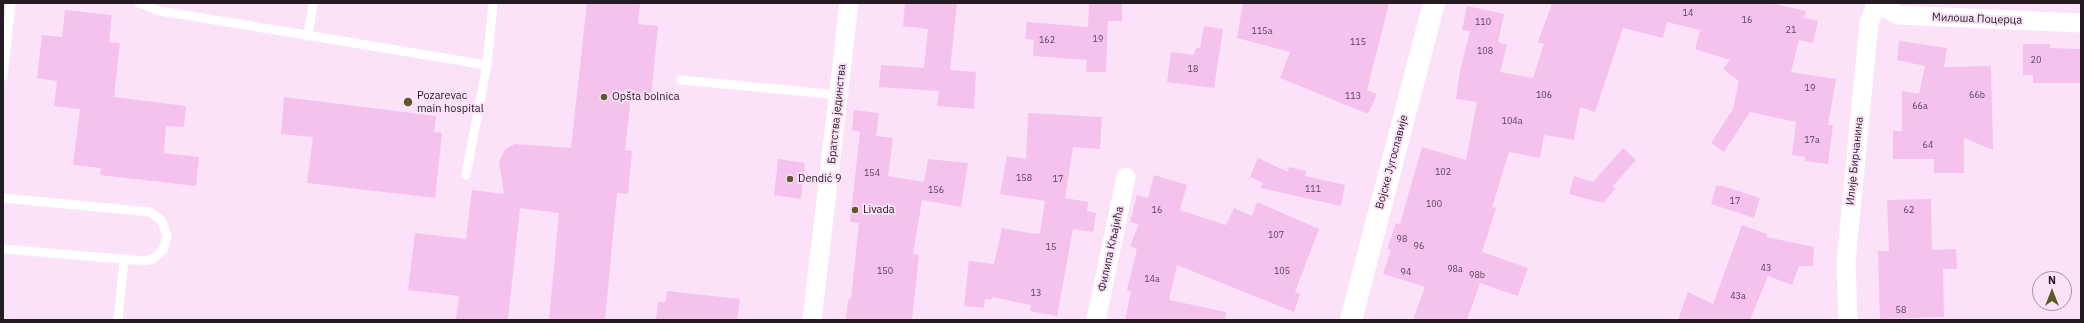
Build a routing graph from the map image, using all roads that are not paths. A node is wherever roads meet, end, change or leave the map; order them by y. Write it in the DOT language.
graph roads {
  1 [pos="11,3"];
  2 [pos="139,3"];
  3 [pos="313,3"];
  4 [pos="493,3"];
  5 [pos="849,3"];
  6 [pos="1434,3"];
  7 [pos="1876,3"];
  8 [pos="2081,23"];
  9 [pos="308,36"];
  10 [pos="487,65"];
  11 [pos="3,76"];
  12 [pos="681,80"];
  13 [pos="839,94"];
  14 [pos="466,175"];
  15 [pos="1126,178"];
  16 [pos="3,198"];
  17 [pos="3,249"];
  18 [pos="124,260"];
  19 [pos="1846,318"];
  20 [pos="118,320"];
  21 [pos="812,320"];
  22 [pos="1096,320"];
  23 [pos="1351,320"];
  1 -- 11 [label="lane"];
  2 -- 9 [label="lane"];
  3 -- 9 [label="lane"];
  4 -- 10 [label="lane"];
  5 -- 13 [label="street, Братства јединства"];
  6 -- 23 [label="main road, Војске Југославије"];
  7 -- 8 [label="street, Милоша Поцерца"];
  7 -- 19 [label="street, Илије Бирчанина"];
  9 -- 10 [label="lane"];
  10 -- 14 [label="lane"];
  12 -- 13 [label="lane"];
  13 -- 21 [label="street, Братства јединства"];
  15 -- 22 [label="street, Филипа Кљајића"];
  16 -- 18 [label="lane"];
  17 -- 18 [label="lane"];
  18 -- 20 [label="lane"];
}
